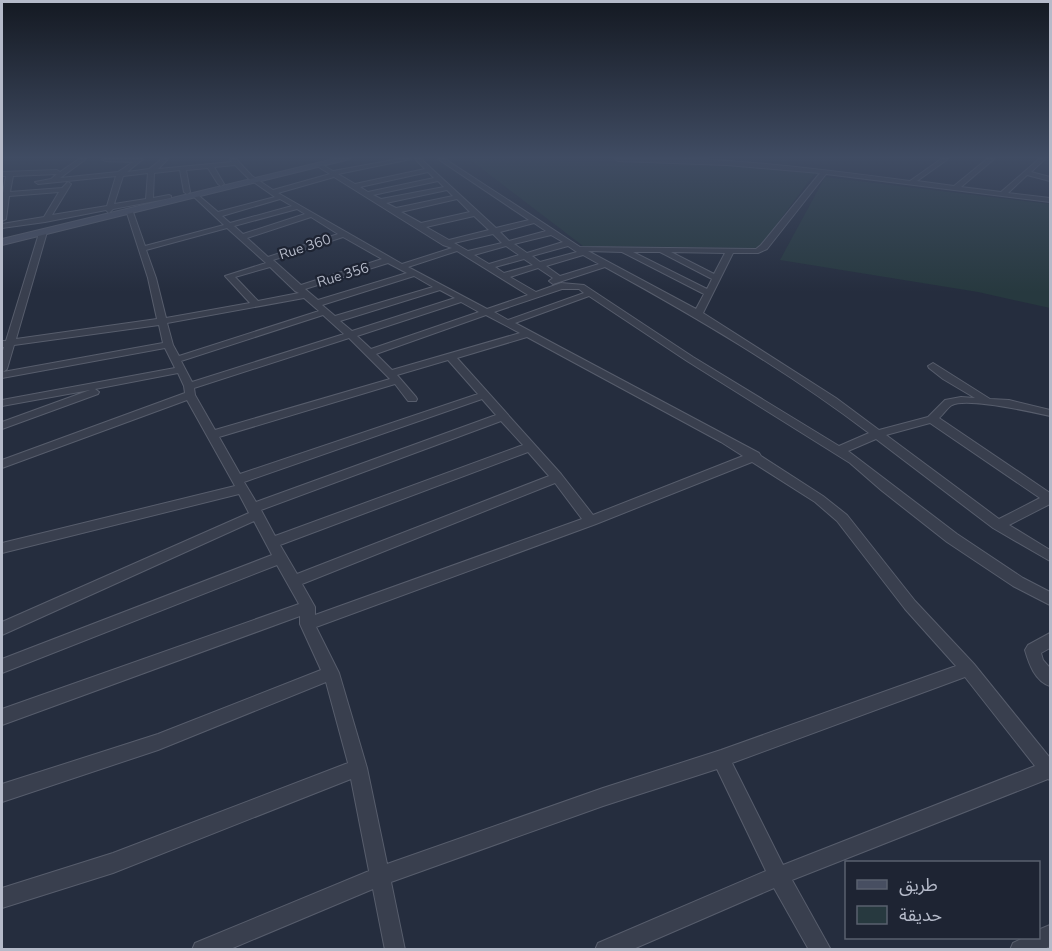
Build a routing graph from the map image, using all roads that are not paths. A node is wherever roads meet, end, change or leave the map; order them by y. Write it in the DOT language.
graph roads {
  1 [pos="3,203"];
  2 [pos="56,203"];
  3 [pos="112,203"];
  4 [pos="137,203"];
  5 [pos="159,203"];
  6 [pos="203,203"];
  7 [pos="251,203"];
  8 [pos="291,203"];
  9 [pos="381,203"];
  10 [pos="429,203"];
  11 [pos="466,203"];
  12 [pos="509,203"];
  13 [pos="798,203"];
  14 [pos="298,207"];
  15 [pos="110,209"];
  16 [pos="394,211"];
  17 [pos="129,212"];
  18 [pos="476,213"];
  19 [pos="217,215"];
  20 [pos="311,215"];
  21 [pos="47,218"];
  22 [pos="2,219"];
  23 [pos="535,220"];
  24 [pos="2,226"];
  25 [pos="419,226"];
  26 [pos="231,227"];
  27 [pos="42,230"];
  28 [pos="494,231"];
  29 [pos="552,232"];
  30 [pos="344,234"];
  31 [pos="2,237"];
  32 [pos="242,237"];
  33 [pos="2,242"];
  34 [pos="446,243"];
  35 [pos="507,243"];
  36 [pos="568,243"];
  37 [pos="141,249"];
  38 [pos="457,249"];
  39 [pos="621,249"];
  40 [pos="660,250"];
  41 [pos="730,250"];
  42 [pos="581,251"];
  43 [pos="466,254"];
  44 [pos="525,256"];
  45 [pos="389,260"];
  46 [pos="268,262"];
  47 [pos="606,264"];
  48 [pos="540,266"];
  49 [pos="400,267"];
  50 [pos="487,267"];
  51 [pos="413,274"];
  52 [pos="503,276"];
  53 [pos="716,278"];
  54 [pos="559,279"];
  55 [pos="439,288"];
  56 [pos="301,292"];
  57 [pos="531,292"];
  58 [pos="591,293"];
  59 [pos="709,293"];
  60 [pos="462,299"];
  61 [pos="256,304"];
  62 [pos="315,304"];
  63 [pos="324,312"];
  64 [pos="486,312"];
  65 [pos="698,314"];
  66 [pos="333,320"];
  67 [pos="164,321"];
  68 [pos="507,323"];
  69 [pos="528,334"];
  70 [pos="352,336"];
  71 [pos="6,343"];
  72 [pos="168,345"];
  73 [pos="369,353"];
  74 [pos="451,357"];
  75 [pos="178,365"];
  76 [pos="933,366"];
  77 [pos="2,369"];
  78 [pos="2,375"];
  79 [pos="393,377"];
  80 [pos="126,380"];
  81 [pos="190,391"];
  82 [pos="484,395"];
  83 [pos="412,399"];
  84 [pos="989,401"];
  85 [pos="2,403"];
  86 [pos="1050,412"];
  87 [pos="503,416"];
  88 [pos="932,419"];
  89 [pos="2,426"];
  90 [pos="878,434"];
  91 [pos="212,435"];
  92 [pos="530,447"];
  93 [pos="839,450"];
  94 [pos="755,456"];
  95 [pos="2,464"];
  96 [pos="557,477"];
  97 [pos="239,485"];
  98 [pos="1050,499"];
  99 [pos="255,512"];
  100 [pos="591,521"];
  101 [pos="998,525"];
  102 [pos="272,543"];
  103 [pos="2,548"];
  104 [pos="1050,556"];
  105 [pos="280,558"];
  106 [pos="295,581"];
  107 [pos="1050,599"];
  108 [pos="308,607"];
  109 [pos="307,624"];
  110 [pos="2,629"];
  111 [pos="1050,640"];
  112 [pos="2,666"];
  113 [pos="968,669"];
  114 [pos="331,673"];
  115 [pos="1050,679"];
  116 [pos="2,717"];
  117 [pos="721,759"];
  118 [pos="358,768"];
  119 [pos="1050,770"];
  120 [pos="2,794"];
  121 [pos="381,876"];
  122 [pos="778,876"];
  123 [pos="2,898"];
  124 [pos="1050,935"];
  125 [pos="202,950"];
  126 [pos="395,950"];
  127 [pos="605,950"];
  128 [pos="821,950"];
  129 [pos="1020,950"];
  1 -- 22 [label="street"];
  2 -- 21 [label="street"];
  3 -- 15 [label="street"];
  4 -- 15 [label="main road"];
  5 -- 17 [label="main road"];
  6 -- 19 [label="street"];
  7 -- 19 [label="street"];
  8 -- 14 [label="street"];
  9 -- 16 [label="street"];
  10 -- 16 [label="street"];
  11 -- 18 [label="street"];
  12 -- 23 [label="street"];
  13 -- 41 [label="street"];
  14 -- 20 [label="street"];
  14 -- 26 [label="street"];
  15 -- 21 [label="street"];
  15 -- 27 [label="main road"];
  16 -- 25 [label="street"];
  17 -- 27 [label="main road"];
  17 -- 37 [label="street"];
  18 -- 25 [label="street"];
  18 -- 28 [label="street"];
  19 -- 26 [label="street"];
  20 -- 30 [label="street"];
  20 -- 32 [label="street"];
  21 -- 24 [label="street"];
  21 -- 27 [label="street"];
  23 -- 28 [label="street"];
  23 -- 29 [label="street"];
  25 -- 34 [label="street"];
  26 -- 32 [label="street"];
  26 -- 37 [label="street"];
  27 -- 31 [label="main road"];
  27 -- 33 [label="main road"];
  27 -- 71 [label="street"];
  28 -- 34 [label="street"];
  28 -- 35 [label="street"];
  29 -- 35 [label="street"];
  29 -- 36 [label="street"];
  30 -- 45 [label="street"];
  30 -- 46 [label="street, Rue 360"];
  32 -- 46 [label="street"];
  34 -- 38 [label="street"];
  35 -- 43 [label="street"];
  35 -- 44 [label="street"];
  36 -- 42 [label="street"];
  36 -- 44 [label="street"];
  37 -- 67 [label="street"];
  38 -- 43 [label="street"];
  38 -- 49 [label="street"];
  39 -- 40 [label="street"];
  39 -- 42 [label="street"];
  39 -- 59 [label="street"];
  40 -- 41 [label="street"];
  40 -- 53 [label="street"];
  41 -- 53 [label="street"];
  42 -- 47 [label="street"];
  42 -- 48 [label="street"];
  43 -- 50 [label="street"];
  44 -- 48 [label="street"];
  44 -- 50 [label="street"];
  45 -- 49 [label="street"];
  45 -- 56 [label="street, Rue 356"];
  46 -- 56 [label="street"];
  46 -- 61 [label="street, Rue 360"];
  47 -- 54 [label="street"];
  47 -- 65 [label="street"];
  48 -- 52 [label="street"];
  48 -- 54 [label="street"];
  49 -- 51 [label="street"];
  50 -- 52 [label="street"];
  51 -- 55 [label="street"];
  51 -- 62 [label="street"];
  52 -- 57 [label="street"];
  53 -- 59 [label="street"];
  54 -- 57 [label="street"];
  55 -- 60 [label="street"];
  55 -- 66 [label="street"];
  56 -- 61 [label="street, Rue 356"];
  56 -- 62 [label="street"];
  57 -- 58 [label="street"];
  57 -- 64 [label="street"];
  58 -- 68 [label="street"];
  58 -- 93 [label="street"];
  59 -- 65 [label="street"];
  60 -- 64 [label="street"];
  60 -- 70 [label="street"];
  61 -- 67 [label="street, Rue 356"];
  62 -- 63 [label="street"];
  63 -- 66 [label="street"];
  63 -- 75 [label="street"];
  64 -- 68 [label="street"];
  64 -- 73 [label="street"];
  65 -- 90 [label="street"];
  66 -- 70 [label="street"];
  67 -- 71 [label="street, Rue 356"];
  67 -- 72 [label="street"];
  68 -- 69 [label="street"];
  69 -- 74 [label="street"];
  69 -- 94 [label="street"];
  70 -- 73 [label="street"];
  70 -- 81 [label="street"];
  71 -- 77 [label="street"];
  72 -- 75 [label="street"];
  72 -- 78 [label="street"];
  73 -- 79 [label="street"];
  74 -- 79 [label="street"];
  74 -- 82 [label="street"];
  75 -- 80 [label="street"];
  75 -- 81 [label="street"];
  76 -- 84 [label="street"];
  79 -- 83 [label="street"];
  79 -- 91 [label="street"];
  80 -- 85 [label="street"];
  80 -- 89 [label="street"];
  81 -- 91 [label="street"];
  81 -- 95 [label="street"];
  82 -- 87 [label="street"];
  82 -- 97 [label="street"];
  84 -- 86 [label="street"];
  84 -- 88 [label="street"];
  87 -- 92 [label="street"];
  87 -- 99 [label="street"];
  88 -- 90 [label="street"];
  88 -- 98 [label="street"];
  90 -- 93 [label="street"];
  90 -- 101 [label="street"];
  91 -- 97 [label="street"];
  92 -- 96 [label="street"];
  92 -- 102 [label="street"];
  93 -- 107 [label="street"];
  94 -- 100 [label="street"];
  94 -- 113 [label="street"];
  96 -- 100 [label="street"];
  96 -- 106 [label="street"];
  97 -- 99 [label="street"];
  97 -- 103 [label="street"];
  98 -- 101 [label="street"];
  99 -- 102 [label="street"];
  99 -- 110 [label="street"];
  100 -- 109 [label="street"];
  101 -- 104 [label="street"];
  102 -- 105 [label="street"];
  105 -- 106 [label="street"];
  105 -- 112 [label="street"];
  106 -- 108 [label="street"];
  108 -- 109 [label="street"];
  108 -- 116 [label="street"];
  109 -- 114 [label="street"];
  111 -- 115 [label="street"];
  113 -- 117 [label="street"];
  113 -- 119 [label="street"];
  114 -- 118 [label="street"];
  114 -- 120 [label="street"];
  117 -- 121 [label="street"];
  117 -- 122 [label="street"];
  118 -- 121 [label="street"];
  118 -- 123 [label="street"];
  119 -- 122 [label="street"];
  121 -- 125 [label="street"];
  121 -- 126 [label="street"];
  122 -- 127 [label="street"];
  122 -- 128 [label="street"];
  124 -- 129 [label="street"];
}
